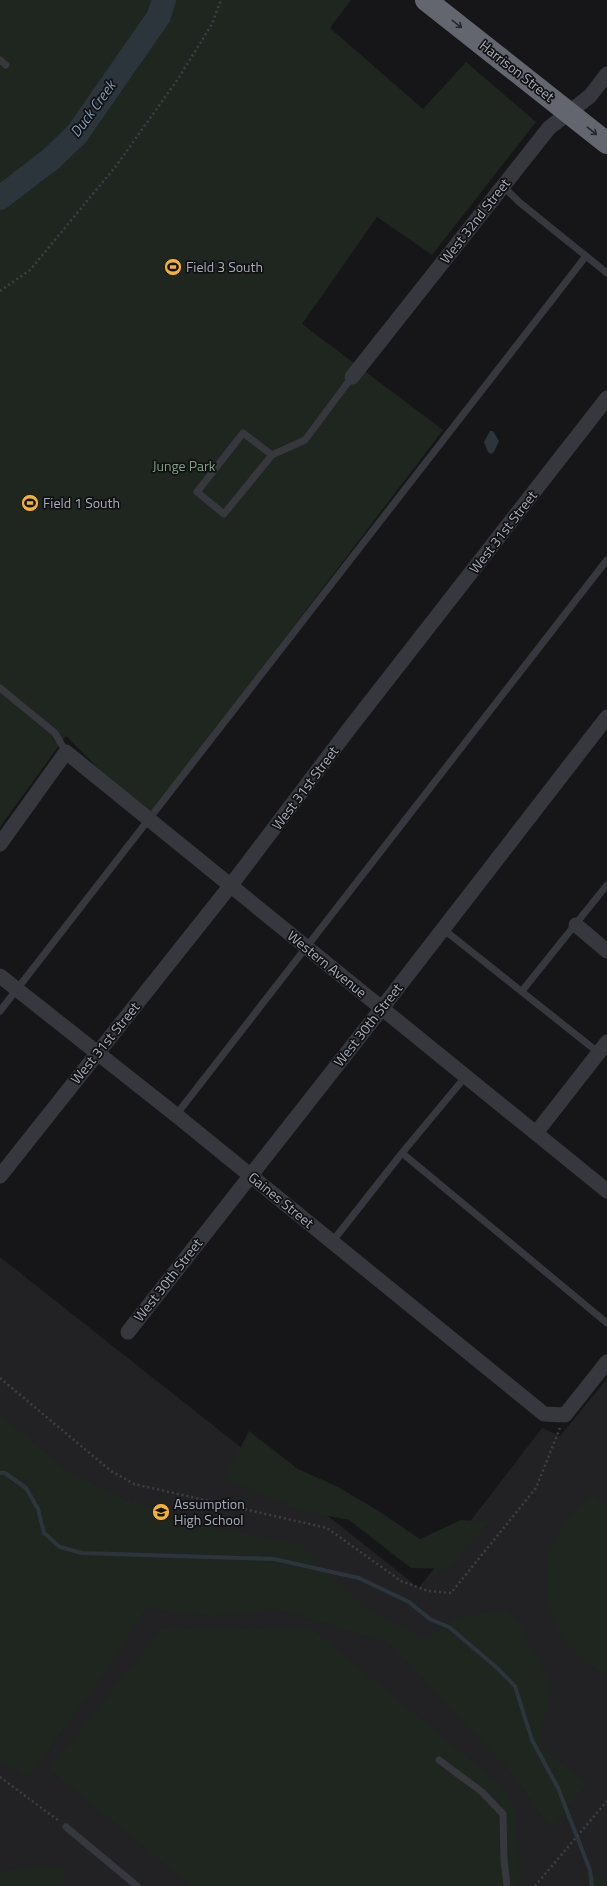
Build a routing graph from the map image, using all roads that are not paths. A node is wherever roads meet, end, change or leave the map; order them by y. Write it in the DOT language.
graph roads {
  1 [pos="426,0"];
  2 [pos="0,60"];
  3 [pos="6,65"];
  4 [pos="607,74"];
  5 [pos="569,113"];
  6 [pos="607,143"];
  7 [pos="503,186"];
  8 [pos="586,256"];
  9 [pos="607,273"];
  10 [pos="352,377"];
  11 [pos="607,398"];
  12 [pos="272,455"];
  13 [pos="607,560"];
  14 [pos="0,688"];
  15 [pos="607,717"];
  16 [pos="66,752"];
  17 [pos="148,818"];
  18 [pos="0,844"];
  19 [pos="231,885"];
  20 [pos="607,885"];
  21 [pos="576,925"];
  22 [pos="443,928"];
  23 [pos="307,947"];
  24 [pos="607,951"];
  25 [pos="0,976"];
  26 [pos="17,990"];
  27 [pos="522,991"];
  28 [pos="382,1008"];
  29 [pos="0,1011"];
  30 [pos="603,1048"];
  31 [pos="98,1053"];
  32 [pos="466,1076"];
  33 [pos="176,1115"];
  34 [pos="536,1133"];
  35 [pos="402,1153"];
  36 [pos="251,1175"];
  37 [pos="0,1176"];
  38 [pos="607,1190"];
  39 [pos="332,1242"];
  40 [pos="607,1323"];
  41 [pos="128,1332"];
  42 [pos="607,1362"];
  43 [pos="440,1760"];
  44 [pos="66,1827"];
  45 [pos="137,1886"];
  46 [pos="507,1886"];
  1 -- 5 [label="highway, Harrison Street, one-way"];
  2 -- 3 [label="lane"];
  4 -- 5 [label="street, West 32nd Street"];
  5 -- 6 [label="highway, Harrison Street, one-way"];
  5 -- 7 [label="street, West 32nd Street"];
  7 -- 8 [label="lane"];
  7 -- 10 [label="street, West 32nd Street"];
  8 -- 9 [label="lane"];
  8 -- 17 [label="lane"];
  10 -- 12 [label="lane"];
  11 -- 19 [label="street, West 31st Street"];
  12 -- 12 [label="lane"];
  13 -- 23 [label="lane"];
  14 -- 16 [label="lane"];
  15 -- 22 [label="street, West 30th Street"];
  16 -- 17 [label="street, Western Avenue"];
  16 -- 18 [label="street"];
  17 -- 19 [label="street, Western Avenue"];
  17 -- 26 [label="lane"];
  19 -- 23 [label="street, Western Avenue"];
  19 -- 31 [label="street, West 31st Street"];
  20 -- 21 [label="lane"];
  21 -- 24 [label="street"];
  21 -- 27 [label="lane"];
  22 -- 27 [label="lane"];
  22 -- 28 [label="street, West 30th Street"];
  23 -- 28 [label="street, Western Avenue"];
  23 -- 33 [label="lane"];
  25 -- 26 [label="street, Gaines Street"];
  26 -- 29 [label="lane"];
  26 -- 31 [label="street, Gaines Street"];
  27 -- 30 [label="lane"];
  28 -- 32 [label="street, Western Avenue"];
  28 -- 36 [label="street, West 30th Street"];
  30 -- 34 [label="street"];
  31 -- 33 [label="street, Gaines Street"];
  31 -- 37 [label="street, West 31st Street"];
  32 -- 34 [label="street, Western Avenue"];
  32 -- 35 [label="lane"];
  33 -- 36 [label="street, Gaines Street"];
  34 -- 38 [label="street, Western Avenue"];
  35 -- 39 [label="lane"];
  35 -- 40 [label="lane"];
  36 -- 39 [label="street, Gaines Street"];
  36 -- 41 [label="street, West 30th Street"];
  39 -- 42 [label="street, Gaines Street"];
  43 -- 46 [label="lane"];
  44 -- 45 [label="lane"];
}
